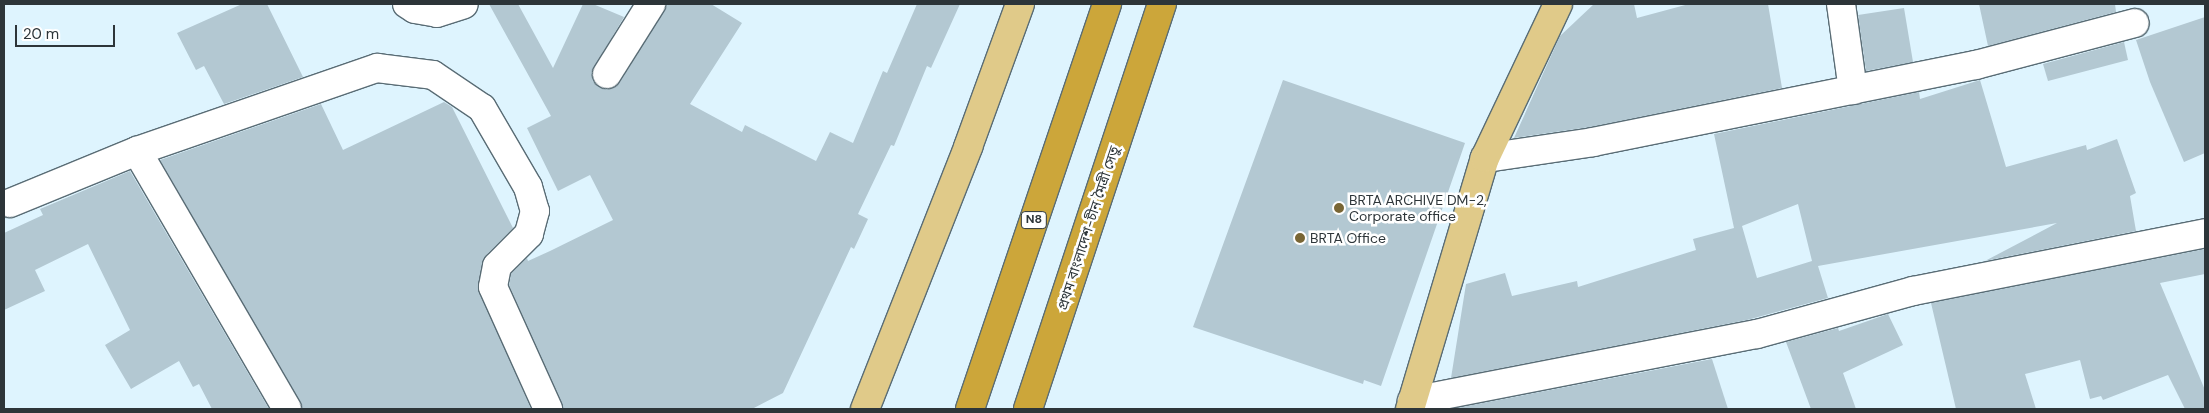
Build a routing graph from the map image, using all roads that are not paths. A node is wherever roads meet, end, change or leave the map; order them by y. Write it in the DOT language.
graph roads {
  1 [pos="407,4"];
  2 [pos="464,4"];
  3 [pos="651,4"];
  4 [pos="1020,4"];
  5 [pos="1106,4"];
  6 [pos="1162,4"];
  7 [pos="1558,4"];
  8 [pos="1841,4"];
  9 [pos="2135,23"];
  10 [pos="607,74"];
  11 [pos="1853,90"];
  12 [pos="137,151"];
  13 [pos="1485,158"];
  14 [pos="10,203"];
  15 [pos="2205,232"];
  16 [pos="1411,405"];
  17 [pos="287,409"];
  18 [pos="548,409"];
  19 [pos="864,409"];
  20 [pos="970,409"];
  21 [pos="1028,409"];
  1 -- 2 [label="street"];
  3 -- 10 [label="street"];
  4 -- 19 [label="main road"];
  5 -- 20 [label="highway, N8"];
  6 -- 21 [label="highway, প্রথম বাংলাদেশ-চীন মৈত্রী সেতু"];
  7 -- 13 [label="main road"];
  8 -- 11 [label="street"];
  9 -- 11 [label="street"];
  11 -- 13 [label="street"];
  12 -- 14 [label="street"];
  12 -- 17 [label="street"];
  12 -- 18 [label="street"];
  13 -- 16 [label="main road"];
  15 -- 16 [label="street"];
}
